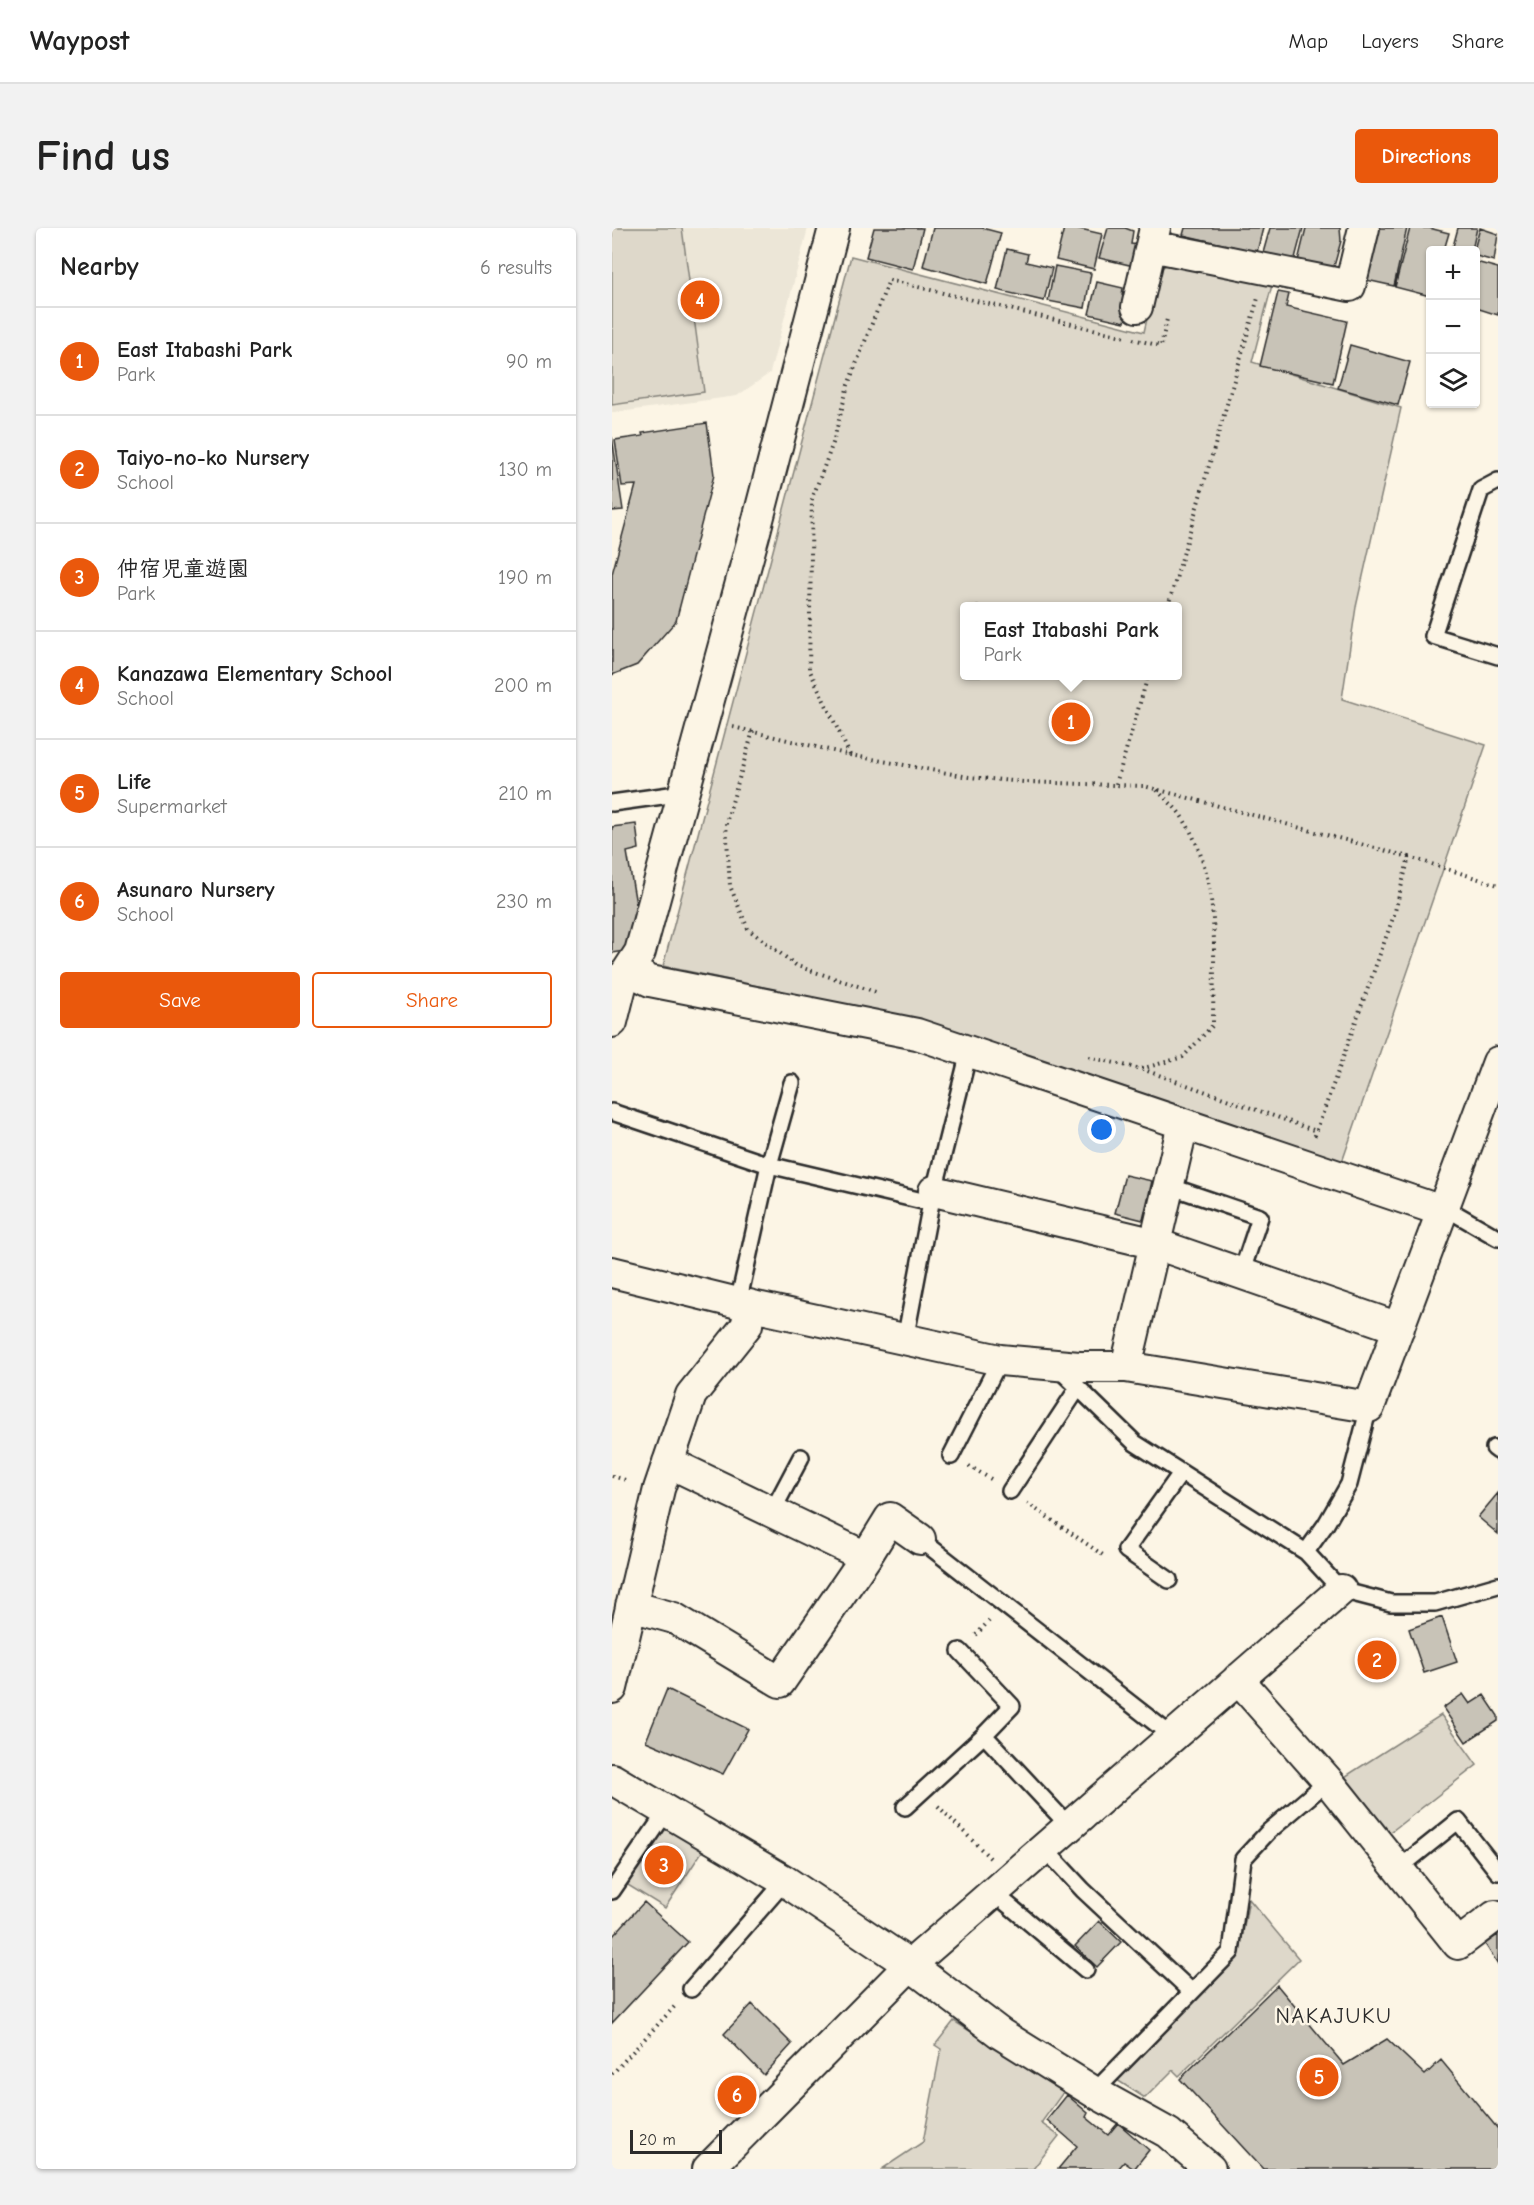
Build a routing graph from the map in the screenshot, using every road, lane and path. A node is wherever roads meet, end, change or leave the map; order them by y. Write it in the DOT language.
graph roads {
  1 [pos="834,228"];
  2 [pos="1364,228"];
  3 [pos="1153,237"];
  4 [pos="1266,268"];
  5 [pos="1137,307"];
  6 [pos="1168,314"];
  7 [pos="1498,481"];
  8 [pos="1169,602"];
  9 [pos="1498,656"];
  10 [pos="1147,680"];
  11 [pos="703,721"];
  12 [pos="753,731"];
  13 [pos="850,755"];
  14 [pos="1116,784"];
  15 [pos="1156,789"];
  16 [pos="684,793"];
  17 [pos="612,803"];
  18 [pos="1409,857"];
  19 [pos="1498,885"];
  20 [pos="621,976"];
  21 [pos="889,996"];
  22 [pos="612,1022"];
  23 [pos="969,1052"];
  24 [pos="1085,1056"];
  25 [pos="1498,1065"];
  26 [pos="1141,1069"];
  27 [pos="792,1083"];
  28 [pos="612,1112"];
  29 [pos="1183,1124"];
  30 [pos="1316,1131"];
  31 [pos="770,1165"];
  32 [pos="1308,1166"];
  33 [pos="1169,1186"];
  34 [pos="932,1197"];
  35 [pos="1443,1209"];
  36 [pos="1498,1238"];
  37 [pos="1156,1244"];
  38 [pos="612,1272"];
  39 [pos="1241,1274"];
  40 [pos="743,1304"];
  41 [pos="1398,1328"];
  42 [pos="905,1340"];
  43 [pos="1000,1360"];
  44 [pos="1054,1365"];
  45 [pos="1126,1367"];
  46 [pos="1078,1388"];
  47 [pos="1369,1407"];
  48 [pos="951,1455"];
  49 [pos="801,1457"];
  50 [pos="668,1462"];
  51 [pos="1181,1473"];
  52 [pos="1011,1491"];
  53 [pos="772,1512"];
  54 [pos="920,1539"];
  55 [pos="1126,1550"];
  56 [pos="1306,1552"];
  57 [pos="866,1557"];
  58 [pos="1169,1580"];
  59 [pos="1498,1585"];
  60 [pos="1341,1590"];
  61 [pos="1004,1605"];
  62 [pos="631,1606"];
  63 [pos="960,1651"];
  64 [pos="1238,1679"];
  65 [pos="612,1688"];
  66 [pos="984,1735"];
  67 [pos="1172,1736"];
  68 [pos="612,1779"];
  69 [pos="1328,1781"];
  70 [pos="923,1791"];
  71 [pos="905,1807"];
  72 [pos="666,1812"];
  73 [pos="1069,1826"];
  74 [pos="1044,1848"];
  75 [pos="1398,1869"];
  76 [pos="1498,1872"];
  77 [pos="785,1881"];
  78 [pos="1001,1885"];
  79 [pos="612,1891"];
  80 [pos="1497,1910"];
  81 [pos="910,1965"];
  82 [pos="1086,1970"];
  83 [pos="691,1989"];
  84 [pos="1192,1992"];
  85 [pos="612,2074"];
  86 [pos="1094,2092"];
  87 [pos="716,2166"];
  88 [pos="1210,2169"];
  1 -- 11 [label="street"];
  2 -- 4 [label="street"];
  3 -- 4 [label="street"];
  3 -- 5 [label="street"];
  4 -- 8 [label="path"];
  6 -- 13 [label="path"];
  7 -- 9 [label="lane"];
  10 -- 14 [label="path"];
  11 -- 12 [label="path"];
  11 -- 16 [label="street"];
  12 -- 13 [label="path"];
  12 -- 21 [label="path"];
  13 -- 14 [label="path"];
  14 -- 15 [label="path"];
  15 -- 18 [label="path"];
  15 -- 26 [label="path"];
  16 -- 17 [label="lane"];
  16 -- 20 [label="street"];
  18 -- 19 [label="path"];
  18 -- 30 [label="path"];
  20 -- 22 [label="street"];
  20 -- 23 [label="street"];
  23 -- 29 [label="street"];
  23 -- 34 [label="lane"];
  24 -- 26 [label="path"];
  25 -- 35 [label="street"];
  26 -- 30 [label="path"];
  27 -- 31 [label="lane"];
  28 -- 31 [label="lane"];
  29 -- 32 [label="street"];
  29 -- 33 [label="street"];
  30 -- 32 [label="path"];
  31 -- 34 [label="lane"];
  31 -- 40 [label="lane"];
  32 -- 35 [label="street"];
  33 -- 37 [label="street"];
  33 -- 39 [label="lane"];
  34 -- 37 [label="street"];
  34 -- 42 [label="lane"];
  35 -- 36 [label="lane"];
  35 -- 41 [label="street"];
  37 -- 39 [label="street"];
  37 -- 45 [label="street"];
  38 -- 40 [label="street"];
  39 -- 41 [label="street"];
  40 -- 42 [label="street"];
  40 -- 50 [label="street"];
  41 -- 47 [label="street"];
  42 -- 43 [label="street"];
  43 -- 44 [label="street"];
  43 -- 48 [label="lane"];
  44 -- 45 [label="street"];
  44 -- 46 [label="lane"];
  45 -- 47 [label="street"];
  46 -- 51 [label="lane"];
  46 -- 52 [label="lane"];
  47 -- 56 [label="lane"];
  48 -- 52 [label="path"];
  49 -- 53 [label="lane"];
  50 -- 53 [label="street"];
  50 -- 62 [label="street"];
  51 -- 55 [label="lane"];
  51 -- 56 [label="lane"];
  52 -- 55 [label="path"];
  53 -- 57 [label="street"];
  54 -- 57 [label="street"];
  54 -- 61 [label="lane"];
  55 -- 58 [label="lane"];
  56 -- 60 [label="lane"];
  57 -- 62 [label="street"];
  59 -- 60 [label="lane"];
  60 -- 64 [label="street"];
  61 -- 63 [label="path"];
  61 -- 67 [label="lane"];
  62 -- 65 [label="street"];
  63 -- 66 [label="lane"];
  64 -- 67 [label="street"];
  64 -- 69 [label="street"];
  66 -- 70 [label="lane"];
  66 -- 73 [label="lane"];
  67 -- 73 [label="street"];
  68 -- 72 [label="street"];
  69 -- 75 [label="street"];
  69 -- 84 [label="lane"];
  70 -- 71 [label="lane"];
  70 -- 78 [label="path"];
  72 -- 77 [label="street"];
  72 -- 79 [label="lane"];
  73 -- 74 [label="street"];
  74 -- 78 [label="street"];
  74 -- 84 [label="lane"];
  75 -- 76 [label="lane"];
  75 -- 80 [label="street"];
  77 -- 81 [label="street"];
  77 -- 83 [label="lane"];
  78 -- 81 [label="street"];
  78 -- 82 [label="lane"];
  81 -- 86 [label="street"];
  81 -- 87 [label="street"];
  83 -- 85 [label="path"];
  84 -- 86 [label="lane"];
  86 -- 88 [label="street"];
}
